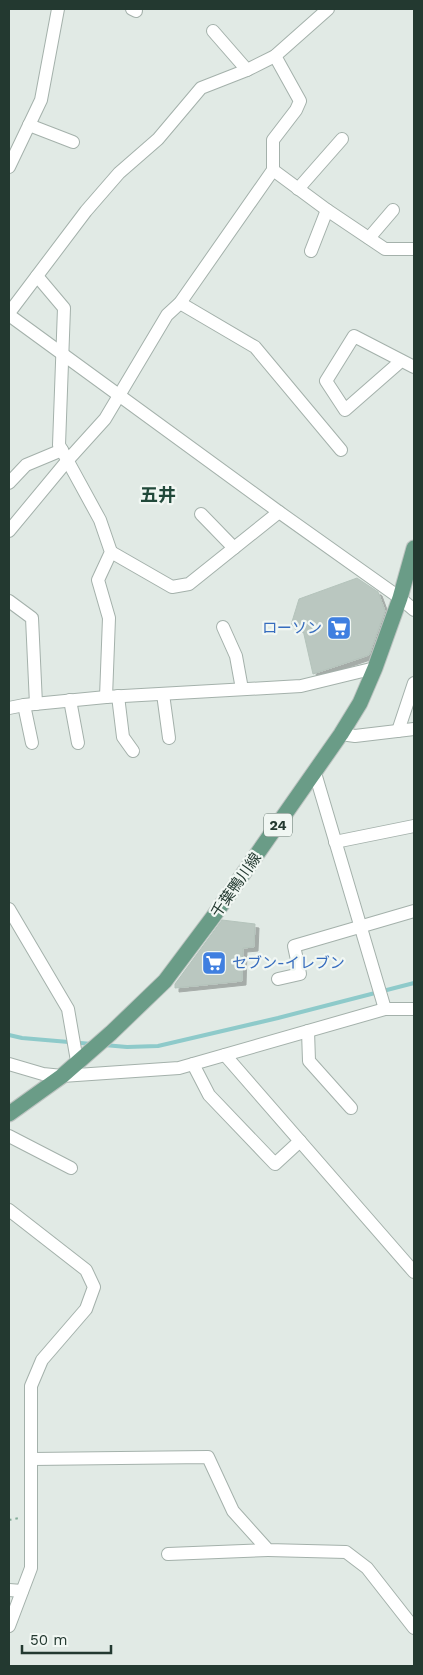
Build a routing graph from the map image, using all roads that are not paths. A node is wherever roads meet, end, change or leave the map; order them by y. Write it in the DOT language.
graph roads {
  1 [pos="58,9"];
  2 [pos="328,9"];
  3 [pos="213,30"];
  4 [pos="275,56"];
  5 [pos="247,70"];
  6 [pos="29,125"];
  7 [pos="342,139"];
  8 [pos="73,142"];
  9 [pos="9,167"];
  10 [pos="273,170"];
  11 [pos="298,189"];
  12 [pos="326,210"];
  13 [pos="392,210"];
  14 [pos="369,238"];
  15 [pos="414,249"];
  16 [pos="311,251"];
  17 [pos="37,276"];
  18 [pos="180,303"];
  19 [pos="9,314"];
  20 [pos="62,354"];
  21 [pos="401,361"];
  22 [pos="414,367"];
  23 [pos="118,395"];
  24 [pos="341,450"];
  25 [pos="64,456"];
  26 [pos="9,483"];
  27 [pos="279,512"];
  28 [pos="201,514"];
  29 [pos="9,531"];
  30 [pos="234,548"];
  31 [pos="414,548"];
  32 [pos="111,552"];
  33 [pos="400,598"];
  34 [pos="9,602"];
  35 [pos="414,610"];
  36 [pos="223,628"];
  37 [pos="375,668"];
  38 [pos="414,683"];
  39 [pos="242,689"];
  40 [pos="163,694"];
  41 [pos="112,697"];
  42 [pos="70,700"];
  43 [pos="30,704"];
  44 [pos="9,708"];
  45 [pos="414,729"];
  46 [pos="398,731"];
  47 [pos="341,734"];
  48 [pos="170,738"];
  49 [pos="32,743"];
  50 [pos="78,744"];
  51 [pos="133,751"];
  52 [pos="314,773"];
  53 [pos="414,826"];
  54 [pos="335,842"];
  55 [pos="9,909"];
  56 [pos="414,911"];
  57 [pos="360,927"];
  58 [pos="278,979"];
  59 [pos="385,1009"];
  60 [pos="414,1009"];
  61 [pos="308,1031"];
  62 [pos="225,1055"];
  63 [pos="78,1062"];
  64 [pos="9,1064"];
  65 [pos="193,1064"];
  66 [pos="62,1076"];
  67 [pos="351,1108"];
  68 [pos="9,1114"];
  69 [pos="9,1136"];
  70 [pos="300,1141"];
  71 [pos="71,1168"];
  72 [pos="9,1210"];
  73 [pos="414,1272"];
  74 [pos="32,1459"];
  75 [pos="268,1550"];
  76 [pos="168,1554"];
  77 [pos="9,1590"];
  78 [pos="22,1591"];
  79 [pos="9,1626"];
  80 [pos="414,1627"];
  1 -- 6 [label="street"];
  2 -- 4 [label="street"];
  3 -- 5 [label="street"];
  4 -- 5 [label="street"];
  4 -- 10 [label="street"];
  5 -- 17 [label="street"];
  6 -- 8 [label="street"];
  6 -- 9 [label="street"];
  7 -- 11 [label="street"];
  10 -- 11 [label="street"];
  10 -- 18 [label="street"];
  11 -- 12 [label="street"];
  12 -- 14 [label="street"];
  12 -- 16 [label="street"];
  13 -- 14 [label="street"];
  14 -- 15 [label="street"];
  17 -- 19 [label="street"];
  17 -- 20 [label="street"];
  18 -- 23 [label="street"];
  18 -- 24 [label="street"];
  19 -- 20 [label="street"];
  20 -- 23 [label="street"];
  20 -- 25 [label="street"];
  21 -- 21 [label="street"];
  21 -- 22 [label="street"];
  23 -- 25 [label="street"];
  23 -- 27 [label="street"];
  25 -- 26 [label="street"];
  25 -- 29 [label="street"];
  25 -- 32 [label="street"];
  27 -- 30 [label="street"];
  27 -- 33 [label="street"];
  28 -- 30 [label="street"];
  30 -- 32 [label="street"];
  31 -- 33 [label="main road, 千葉鴨川線 / 24"];
  32 -- 41 [label="street"];
  33 -- 35 [label="street"];
  33 -- 37 [label="main road, 千葉鴨川線 / 24"];
  34 -- 43 [label="street"];
  36 -- 39 [label="street"];
  37 -- 39 [label="street"];
  37 -- 47 [label="main road, 千葉鴨川線 / 24"];
  38 -- 46 [label="street"];
  39 -- 40 [label="street"];
  40 -- 41 [label="street"];
  40 -- 48 [label="street"];
  41 -- 42 [label="street"];
  41 -- 51 [label="street"];
  42 -- 43 [label="street"];
  42 -- 50 [label="street"];
  43 -- 44 [label="street"];
  43 -- 49 [label="street"];
  45 -- 46 [label="street"];
  46 -- 47 [label="street"];
  47 -- 52 [label="main road, 千葉鴨川線 / 24"];
  52 -- 54 [label="street"];
  52 -- 63 [label="main road, 千葉鴨川線 / 24"];
  53 -- 54 [label="street"];
  54 -- 57 [label="street"];
  55 -- 63 [label="street"];
  56 -- 57 [label="street"];
  57 -- 58 [label="street"];
  57 -- 59 [label="street"];
  59 -- 60 [label="street"];
  59 -- 61 [label="street"];
  61 -- 62 [label="street"];
  61 -- 67 [label="street"];
  62 -- 65 [label="street"];
  62 -- 70 [label="street"];
  63 -- 66 [label="main road, 千葉鴨川線 / 24"];
  64 -- 66 [label="street"];
  65 -- 66 [label="street"];
  65 -- 70 [label="street"];
  66 -- 68 [label="main road, 千葉鴨川線 / 24"];
  69 -- 71 [label="street"];
  70 -- 73 [label="street"];
  72 -- 74 [label="street"];
  74 -- 75 [label="street"];
  74 -- 78 [label="street"];
  75 -- 76 [label="street"];
  75 -- 80 [label="street"];
  77 -- 78 [label="street"];
  78 -- 79 [label="street"];
}
